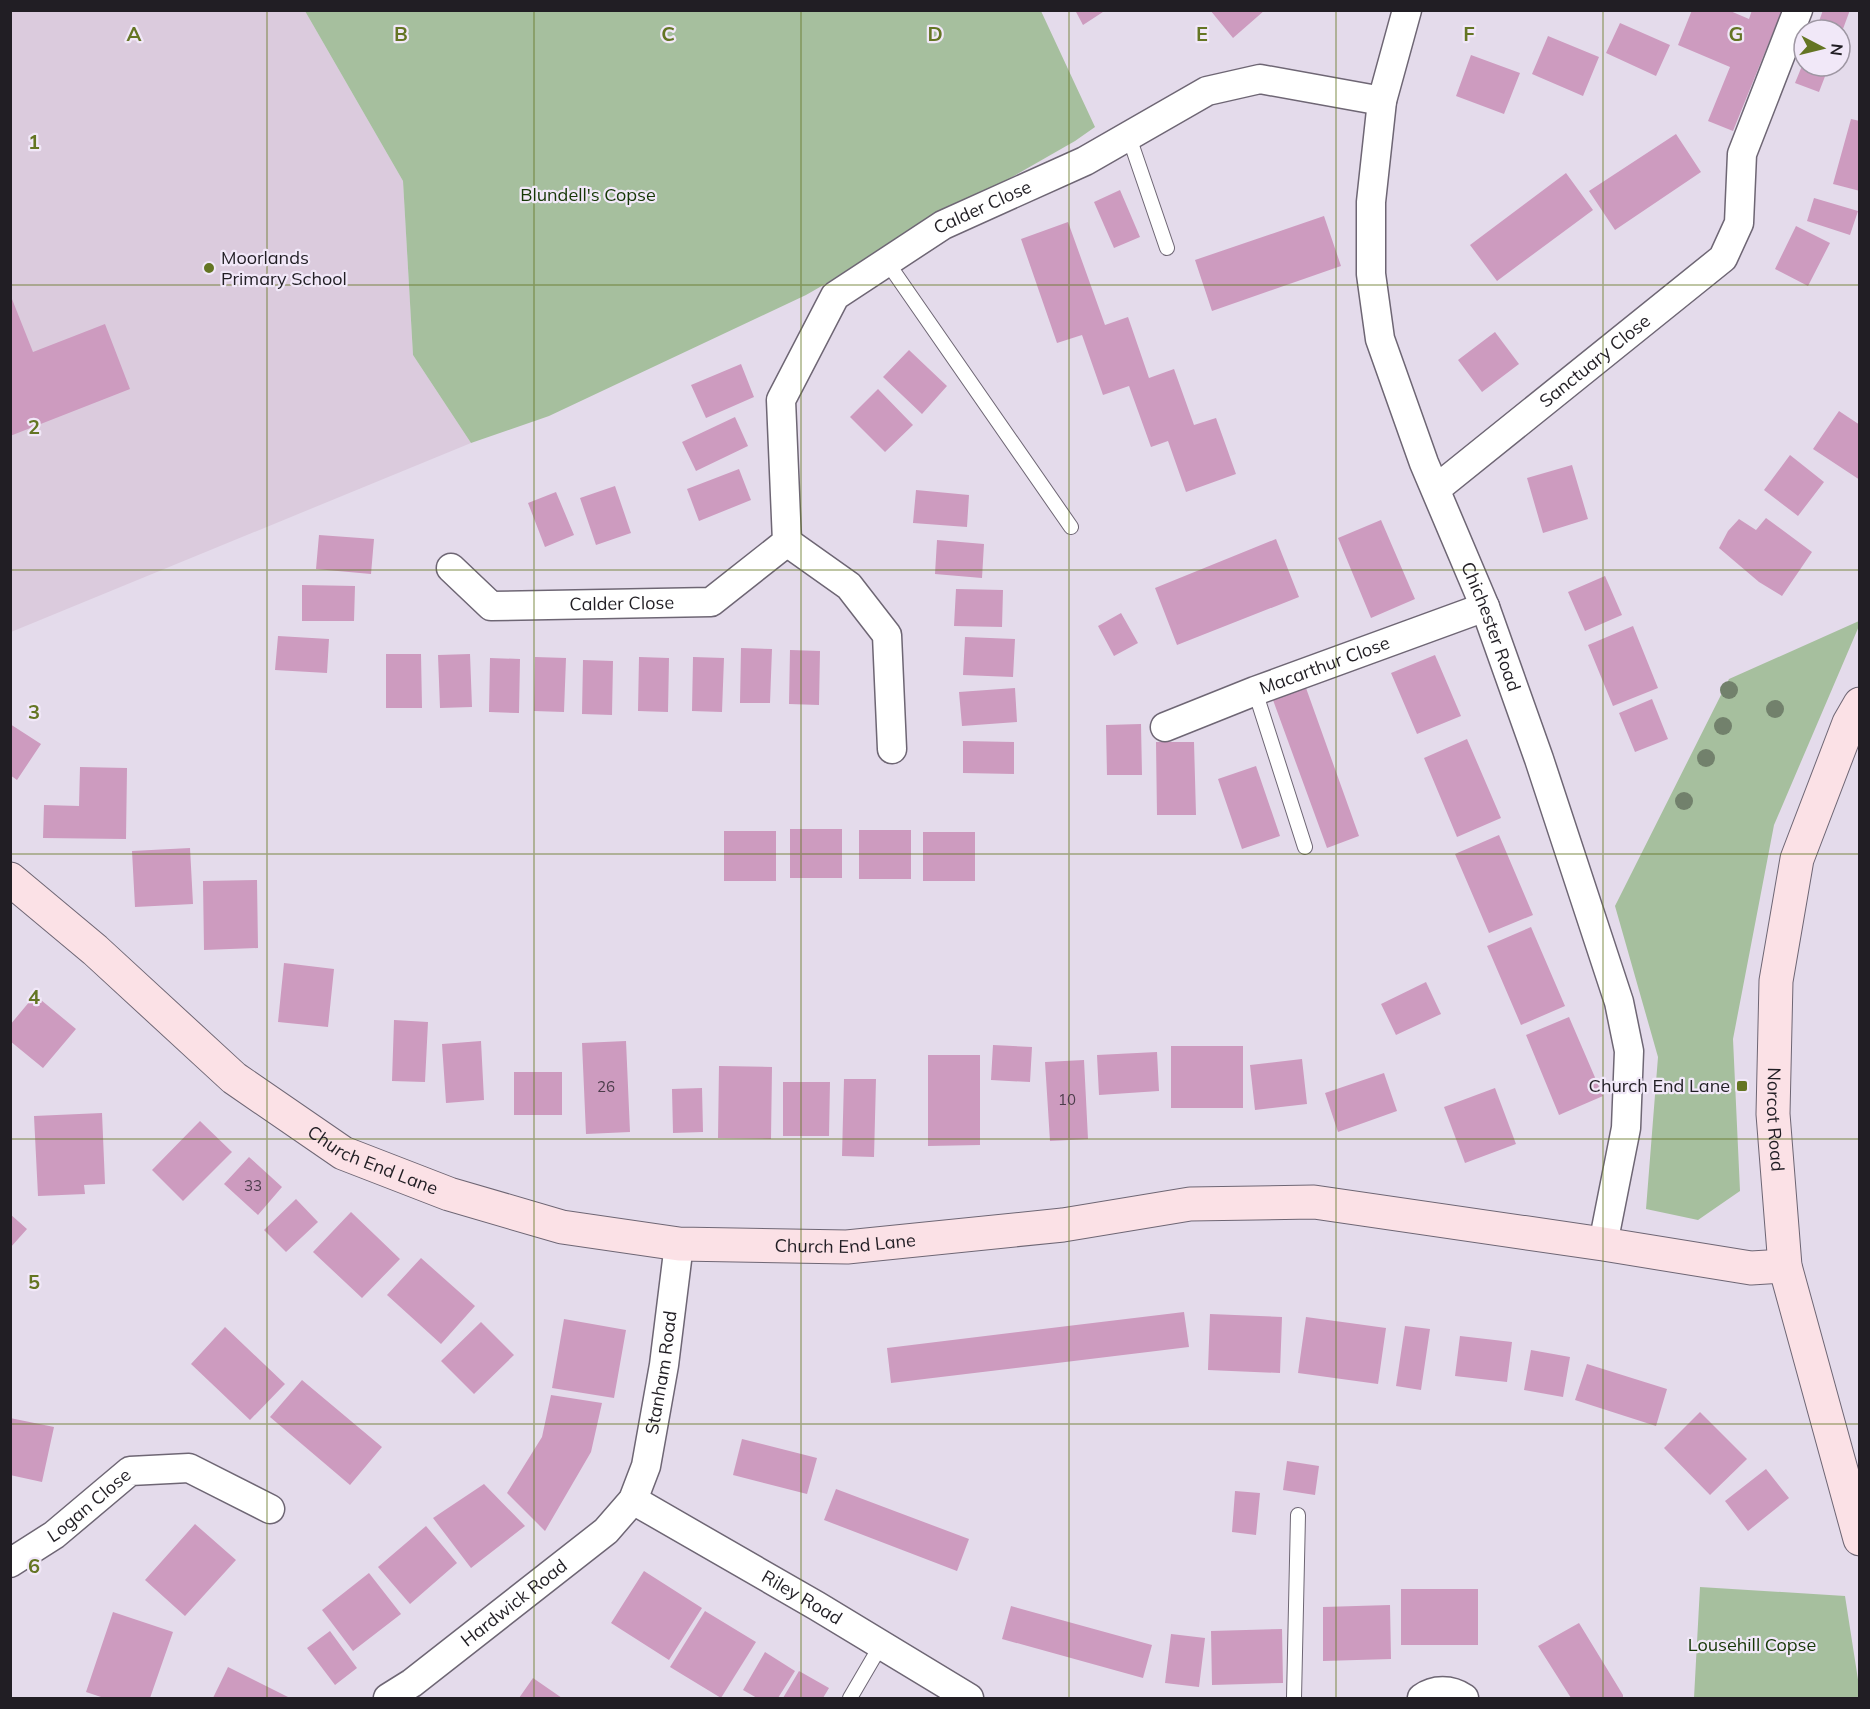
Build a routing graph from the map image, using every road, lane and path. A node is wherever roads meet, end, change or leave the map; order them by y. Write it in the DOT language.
graph roads {
  1 [pos="1407,10"];
  2 [pos="1798,10"];
  3 [pos="1382,101"];
  4 [pos="1129,137"];
  5 [pos="1167,248"];
  6 [pos="887,262"];
  7 [pos="1436,489"];
  8 [pos="1071,527"];
  9 [pos="787,542"];
  10 [pos="451,568"];
  11 [pos="1485,607"];
  12 [pos="1255,691"];
  13 [pos="1860,704"];
  14 [pos="1165,727"];
  15 [pos="892,749"];
  16 [pos="1305,847"];
  17 [pos="10,879"];
  18 [pos="679,1244"];
  19 [pos="1603,1244"];
  20 [pos="1785,1266"];
  21 [pos="633,1500"];
  22 [pos="270,1509"];
  23 [pos="1299,1515"];
  24 [pos="1860,1539"];
  25 [pos="10,1563"];
  26 [pos="881,1645"];
  27 [pos="420,1691"];
  28 [pos="388,1698"];
  29 [pos="850,1698"];
  30 [pos="969,1698"];
  31 [pos="1294,1698"];
  32 [pos="1422,1698"];
  33 [pos="1464,1698"];
  1 -- 3 [label="street, Chichester Road"];
  2 -- 7 [label="street, Sanctuary Close"];
  3 -- 4 [label="street, Calder Close"];
  3 -- 7 [label="street, Chichester Road"];
  4 -- 5 [label="lane"];
  4 -- 6 [label="street, Calder Close"];
  6 -- 8 [label="lane"];
  6 -- 9 [label="street, Calder Close"];
  7 -- 11 [label="street, Chichester Road"];
  9 -- 10 [label="street, Calder Close"];
  9 -- 15 [label="street"];
  11 -- 12 [label="street, Macarthur Close"];
  11 -- 19 [label="street, Chichester Road"];
  12 -- 14 [label="street, Macarthur Close"];
  12 -- 16 [label="lane"];
  13 -- 20 [label="street, Norcot Road"];
  17 -- 18 [label="street, Church End Lane"];
  18 -- 19 [label="street, Church End Lane"];
  18 -- 21 [label="street, Stanham Road"];
  19 -- 20 [label="street, Church End Lane"];
  20 -- 24 [label="street, Norcot Road"];
  21 -- 26 [label="street, Riley Road"];
  21 -- 27 [label="street, Hardwick Road"];
  22 -- 25 [label="street, Logan Close"];
  23 -- 31 [label="lane"];
  26 -- 29 [label="lane"];
  26 -- 30 [label="street, Riley Road"];
  27 -- 28 [label="street, Hardwick Road"];
  32 -- 33 [label="street"];
}
